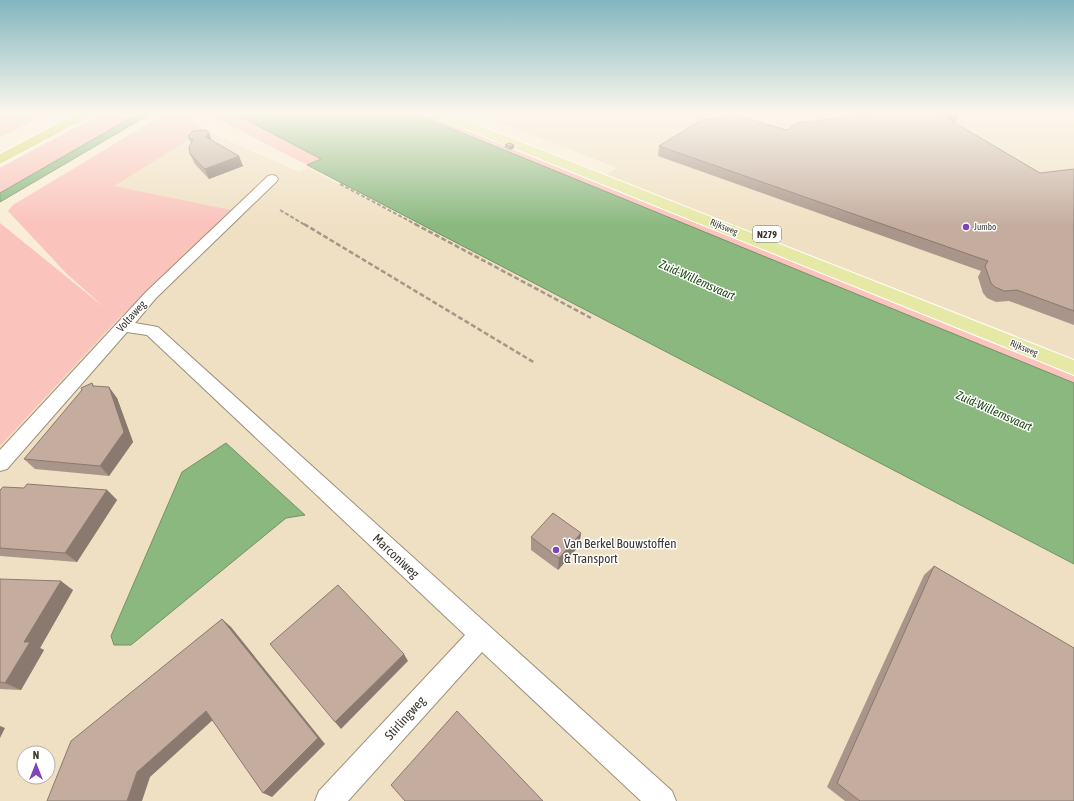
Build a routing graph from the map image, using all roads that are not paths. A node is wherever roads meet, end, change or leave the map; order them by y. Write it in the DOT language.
graph roads {
  1 [pos="16,151"];
  2 [pos="533,151"];
  3 [pos="557,151"];
  4 [pos="0,160"];
  5 [pos="272,179"];
  6 [pos="123,326"];
  7 [pos="1074,353"];
  8 [pos="1074,368"];
  9 [pos="0,463"];
  10 [pos="481,635"];
  11 [pos="329,801"];
  12 [pos="662,801"];
  1 -- 4 [label="highway"];
  2 -- 8 [label="main road, Rijksweg / N279"];
  3 -- 7 [label="main road, Rijksweg / N279"];
  5 -- 6 [label="street, Voltaweg"];
  6 -- 9 [label="street, Voltaweg"];
  6 -- 10 [label="street, Marconiweg"];
  10 -- 11 [label="street, Stirlingweg"];
  10 -- 12 [label="street, Marconiweg"];
}
